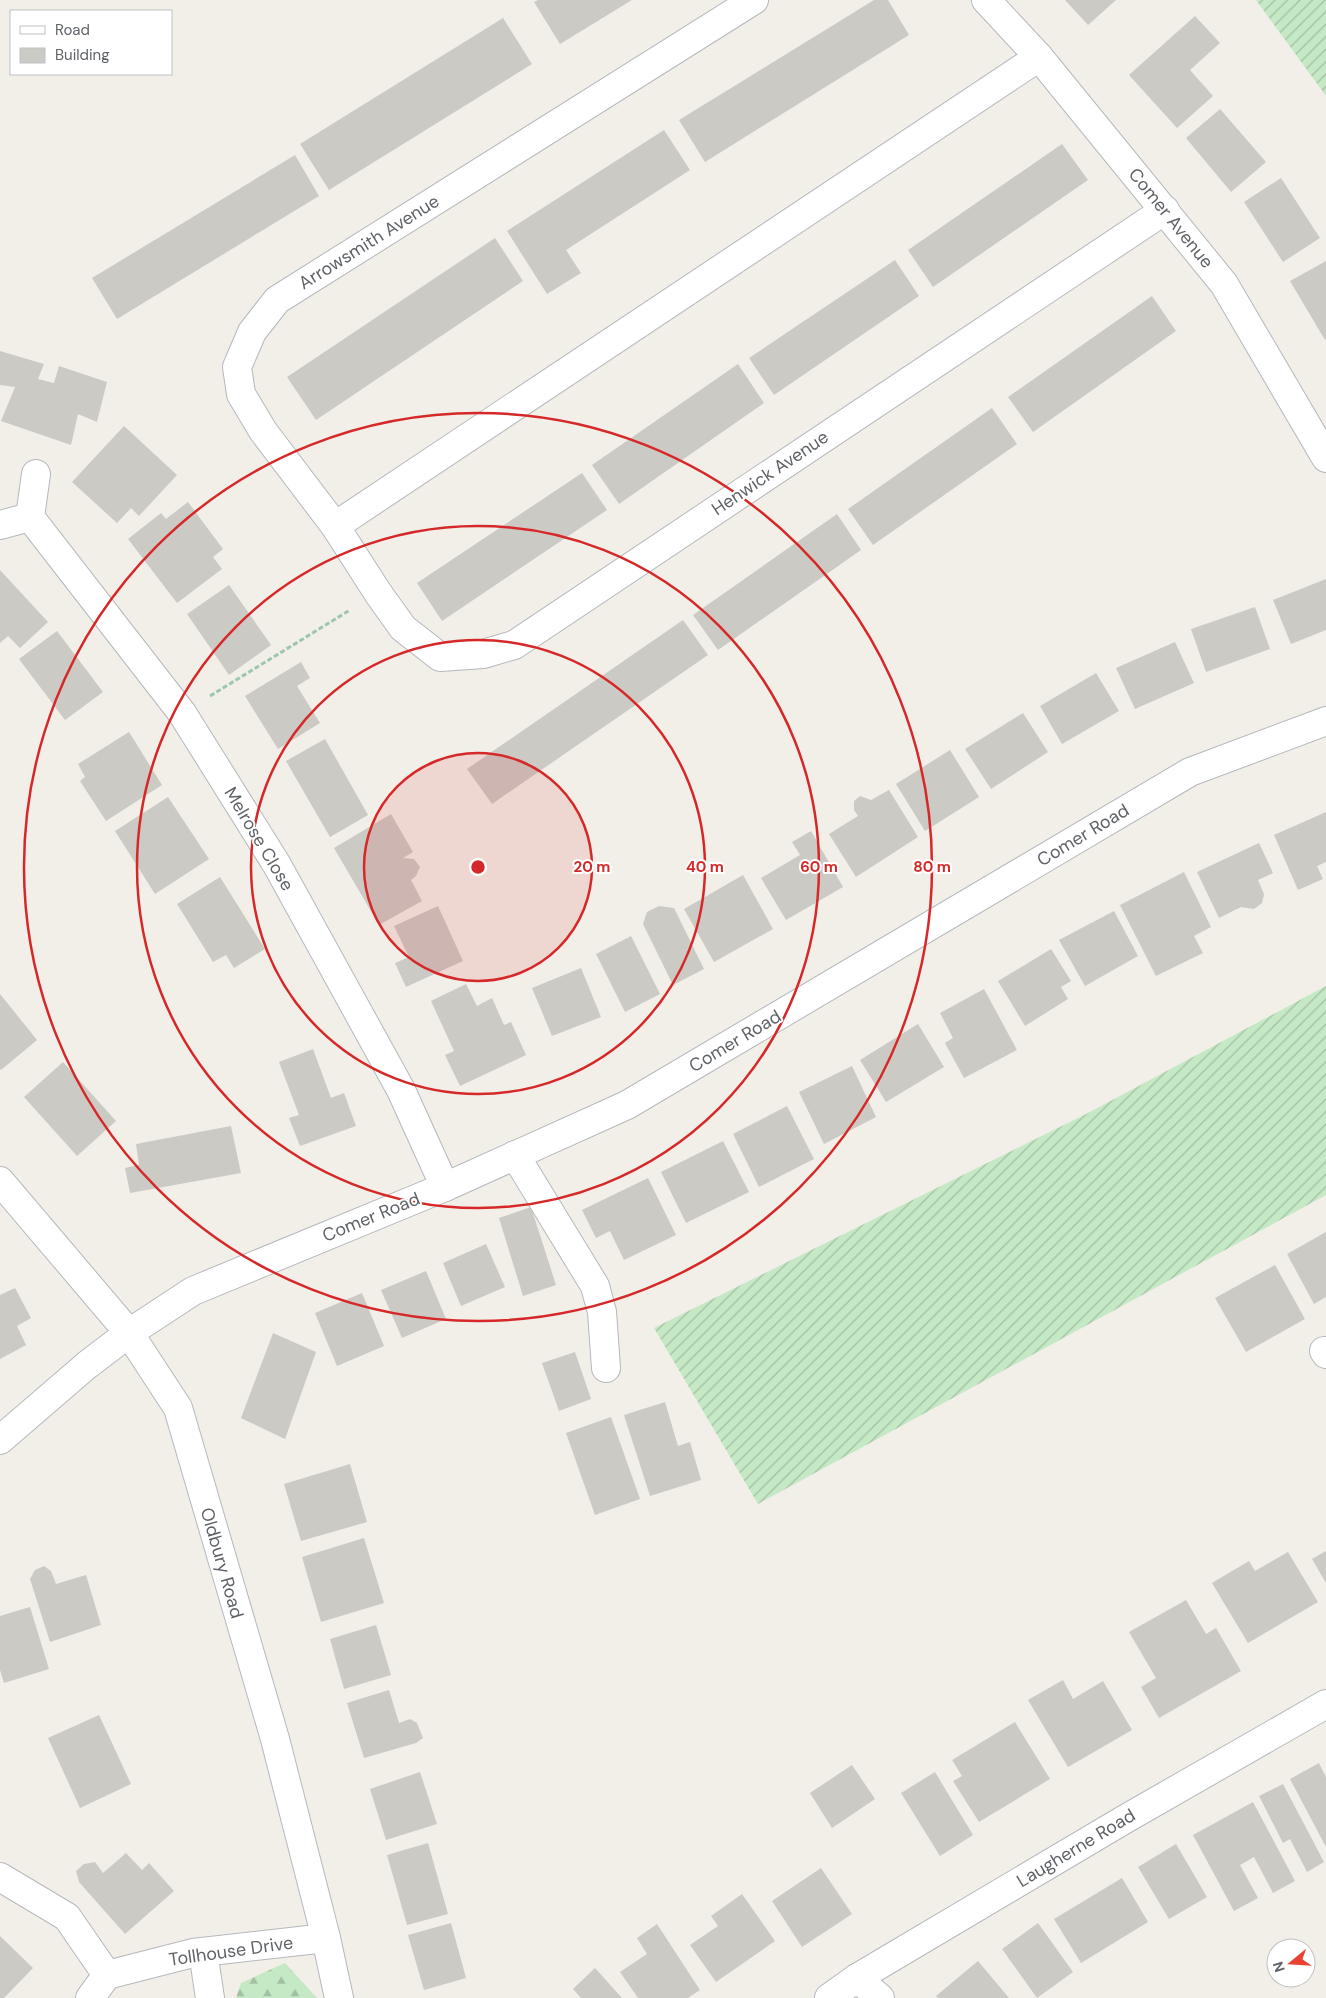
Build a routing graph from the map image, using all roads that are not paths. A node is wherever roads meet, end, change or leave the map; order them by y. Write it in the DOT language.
graph roads {
  1 [pos="754,0"];
  2 [pos="986,0"];
  3 [pos="1040,57"];
  4 [pos="1165,210"];
  5 [pos="1326,458"];
  6 [pos="36,474"];
  7 [pos="30,518"];
  8 [pos="0,525"];
  9 [pos="335,526"];
  10 [pos="378,593"];
  11 [pos="1326,721"];
  12 [pos="515,1155"];
  13 [pos="0,1181"];
  14 [pos="445,1187"];
  15 [pos="129,1333"];
  16 [pos="606,1368"];
  17 [pos="0,1440"];
  18 [pos="1326,1704"];
  19 [pos="0,1877"];
  20 [pos="326,1938"];
  21 [pos="203,1952"];
  22 [pos="107,1975"];
  23 [pos="857,1978"];
  24 [pos="90,1998"];
  25 [pos="210,1998"];
  26 [pos="339,1998"];
  27 [pos="830,1998"];
  28 [pos="880,1998"];
  1 -- 9 [label="street, Arrowsmith Avenue"];
  2 -- 3 [label="street, Comer Avenue"];
  3 -- 4 [label="street, Comer Avenue"];
  3 -- 9 [label="street"];
  4 -- 5 [label="street, Comer Avenue"];
  4 -- 10 [label="street, Henwick Avenue"];
  6 -- 7 [label="street"];
  7 -- 8 [label="street"];
  7 -- 14 [label="street, Melrose Close"];
  9 -- 10 [label="street, Arrowsmith Avenue"];
  11 -- 12 [label="street, Comer Road"];
  12 -- 14 [label="street, Comer Road"];
  12 -- 16 [label="street"];
  13 -- 15 [label="street, Oldbury Road"];
  14 -- 15 [label="street, Comer Road"];
  15 -- 17 [label="street, Comer Road"];
  15 -- 20 [label="street, Oldbury Road"];
  18 -- 23 [label="street, Laugherne Road"];
  19 -- 22 [label="street"];
  20 -- 21 [label="street, Tollhouse Drive"];
  20 -- 26 [label="street, Oldbury Road"];
  21 -- 22 [label="street, Tollhouse Drive"];
  21 -- 25 [label="street"];
  22 -- 24 [label="street"];
  23 -- 27 [label="street, Laugherne Road"];
  23 -- 28 [label="street"];
}
